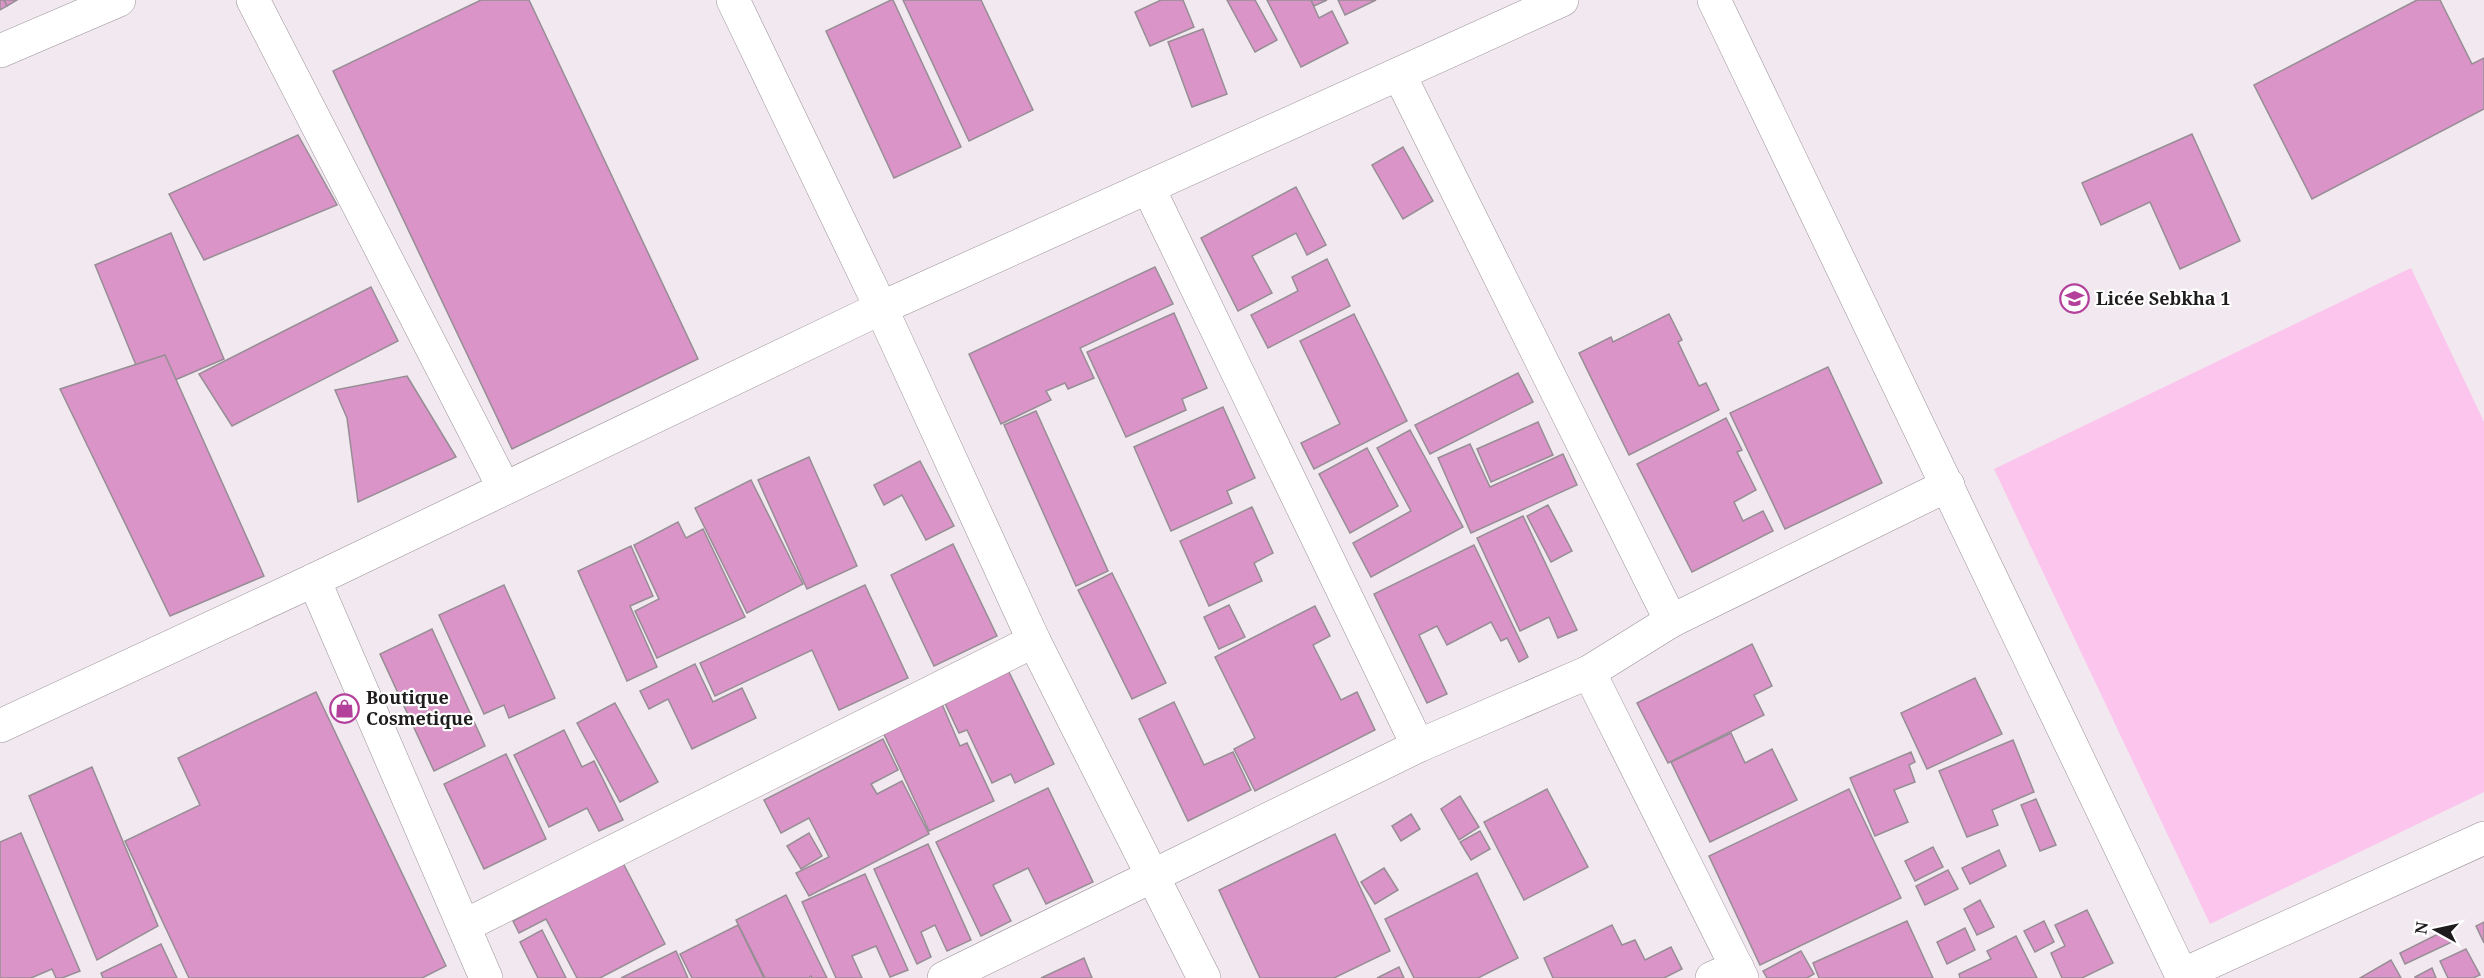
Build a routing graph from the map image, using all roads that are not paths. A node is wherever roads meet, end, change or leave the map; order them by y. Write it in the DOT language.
graph roads {
  1 [pos="119,0"];
  2 [pos="253,0"];
  3 [pos="733,0"];
  4 [pos="1562,0"];
  5 [pos="1714,0"];
  6 [pos="0,51"];
  7 [pos="1399,74"];
  8 [pos="1148,187"];
  9 [pos="881,308"];
  10 [pos="1948,485"];
  11 [pos="504,488"];
  12 [pos="314,580"];
  13 [pos="1671,621"];
  14 [pos="1034,641"];
  15 [pos="1589,672"];
  16 [pos="0,726"];
  17 [pos="1418,746"];
  18 [pos="2484,838"];
  19 [pos="1153,877"];
  20 [pos="464,926"];
  21 [pos="1730,974"];
  22 [pos="483,977"];
  23 [pos="2182,977"];
  24 [pos="944,978"];
  25 [pos="1204,978"];
  1 -- 6 [label="street"];
  2 -- 11 [label="street"];
  3 -- 9 [label="street"];
  4 -- 7 [label="street"];
  5 -- 10 [label="street"];
  7 -- 8 [label="street"];
  7 -- 13 [label="street"];
  8 -- 9 [label="street"];
  8 -- 17 [label="street"];
  9 -- 11 [label="street"];
  9 -- 14 [label="street"];
  10 -- 13 [label="street"];
  10 -- 23 [label="street"];
  11 -- 12 [label="street"];
  12 -- 16 [label="street"];
  12 -- 20 [label="street"];
  13 -- 15 [label="street"];
  14 -- 19 [label="street"];
  14 -- 20 [label="street"];
  15 -- 17 [label="street"];
  15 -- 21 [label="street"];
  17 -- 19 [label="street"];
  18 -- 23 [label="street"];
  19 -- 24 [label="street"];
  19 -- 25 [label="street"];
  20 -- 22 [label="street"];
}
